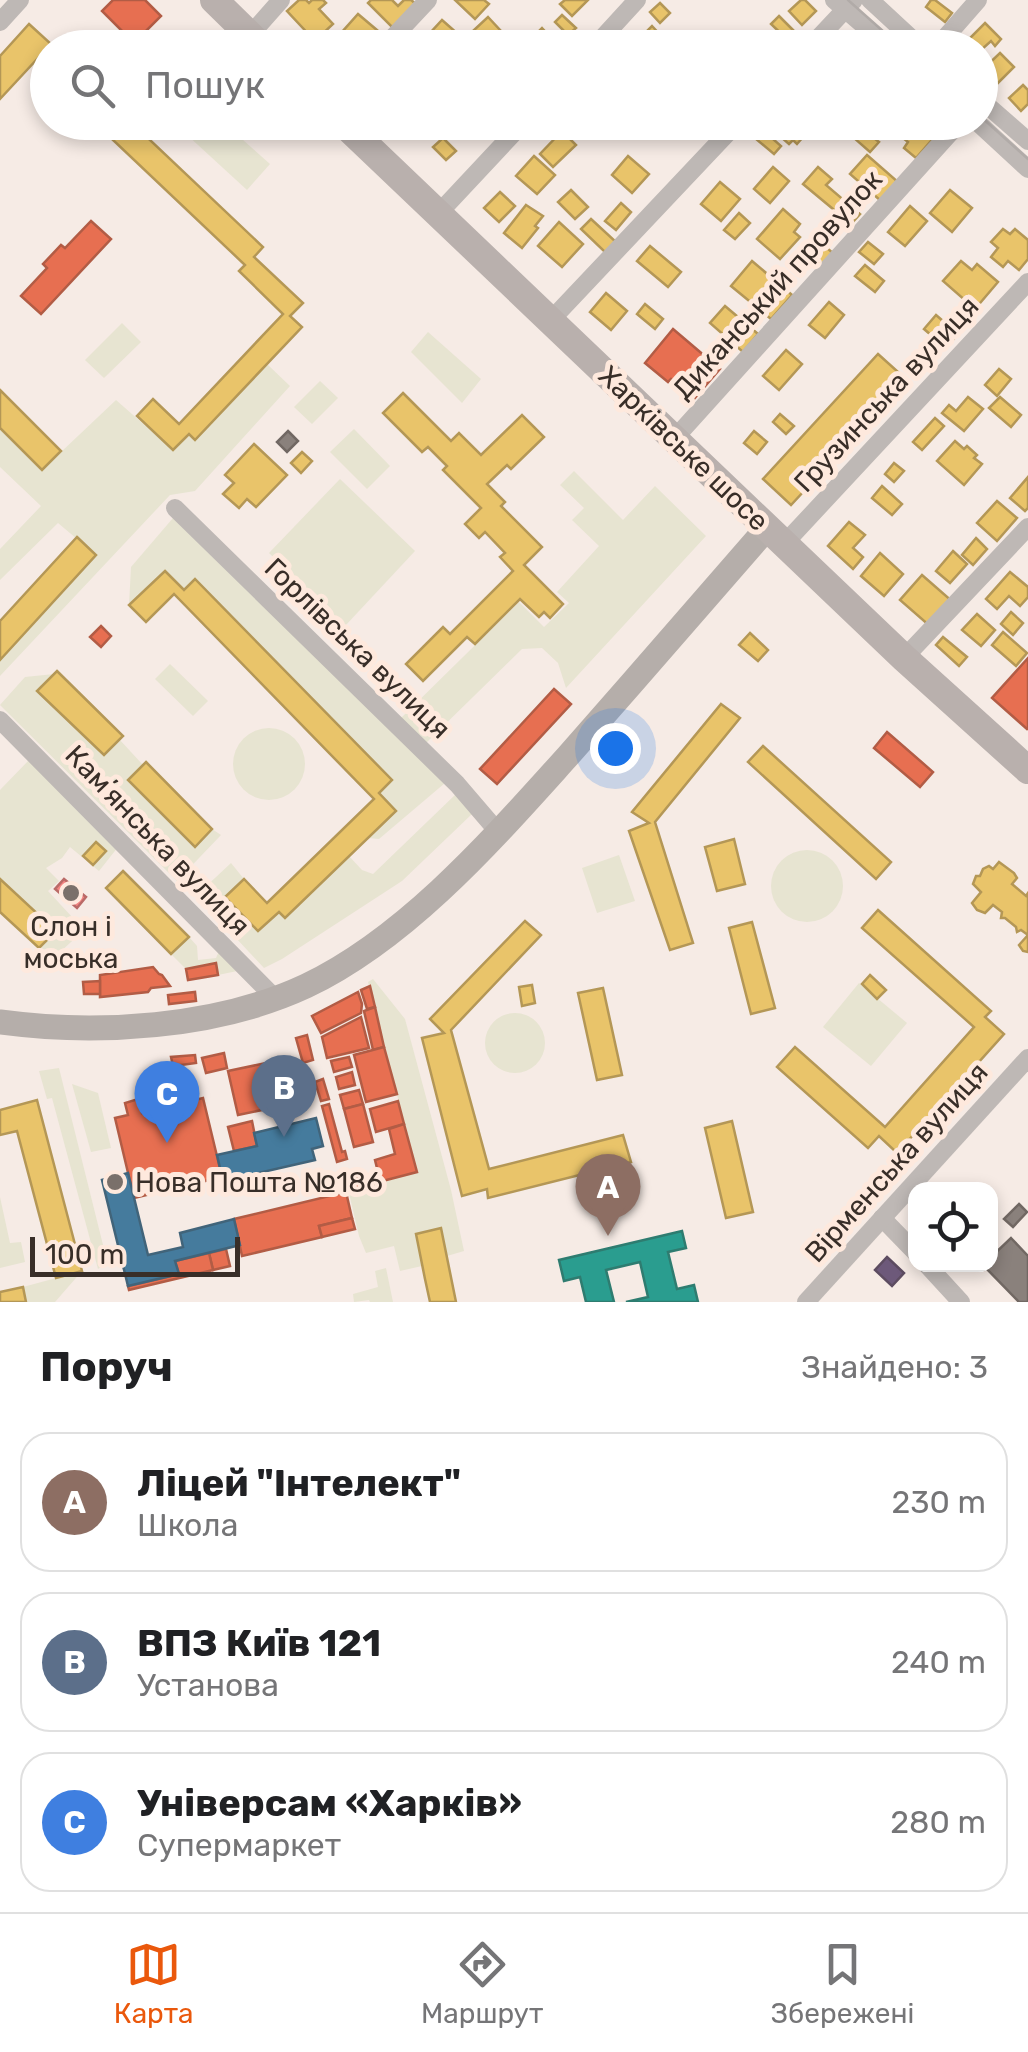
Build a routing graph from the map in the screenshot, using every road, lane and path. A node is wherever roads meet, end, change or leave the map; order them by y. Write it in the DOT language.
graph roads {
  1 [pos="20,0"];
  2 [pos="214,0"];
  3 [pos="282,0"];
  4 [pos="428,0"];
  5 [pos="637,0"];
  6 [pos="870,0"];
  7 [pos="978,0"];
  8 [pos="845,3"];
  9 [pos="0,22"];
  10 [pos="245,30"];
  11 [pos="263,30"];
  12 [pos="400,30"];
  13 [pos="610,30"];
  14 [pos="823,30"];
  15 [pos="872,30"];
  16 [pos="902,30"];
  17 [pos="952,30"];
  18 [pos="998,114"];
  19 [pos="361,140"];
  20 [pos="507,140"];
  21 [pos="721,140"];
  22 [pos="944,140"];
  23 [pos="997,140"];
  24 [pos="1028,140"];
  25 [pos="1028,169"];
  26 [pos="438,214"];
  27 [pos="1028,282"];
  28 [pos="550,320"];
  29 [pos="675,438"];
  30 [pos="175,508"];
  31 [pos="1028,527"];
  32 [pos="775,536"];
  33 [pos="904,658"];
  34 [pos="0,720"];
  35 [pos="1024,760"];
  36 [pos="499,832"];
  37 [pos="276,999"];
  38 [pos="0,1022"];
  39 [pos="1028,1058"];
  40 [pos="882,1218"];
  41 [pos="908,1245"];
  42 [pos="933,1272"];
  43 [pos="806,1302"];
  44 [pos="961,1302"];
  1 -- 9 [label="street"];
  2 -- 10 [label="main road"];
  3 -- 11 [label="street"];
  4 -- 12 [label="street"];
  5 -- 13 [label="street"];
  6 -- 16 [label="street"];
  7 -- 17 [label="street"];
  8 -- 14 [label="street"];
  8 -- 15 [label="street"];
  18 -- 24 [label="street"];
  19 -- 26 [label="main road, Харківське шосе"];
  20 -- 26 [label="street"];
  21 -- 28 [label="street"];
  22 -- 29 [label="street, Диканський провулок"];
  23 -- 25 [label="street"];
  26 -- 28 [label="main road, Харківське шосе"];
  27 -- 32 [label="street, Грузинська вулиця"];
  28 -- 29 [label="main road, Харківське шосе"];
  29 -- 32 [label="main road, Харківське шосе"];
  30 -- 36 [label="street, Горлівська вулиця"];
  31 -- 33 [label="street"];
  32 -- 33 [label="main road, Харківське шосе"];
  32 -- 36 [label="street"];
  33 -- 35 [label="main road, Харківське шосе"];
  34 -- 37 [label="street, Камʼянська вулиця"];
  36 -- 37 [label="street"];
  37 -- 38 [label="street"];
  39 -- 40 [label="street, Вірменська вулиця"];
  40 -- 41 [label="street"];
  40 -- 43 [label="street, Вірменська вулиця"];
  42 -- 44 [label="street"];
}
